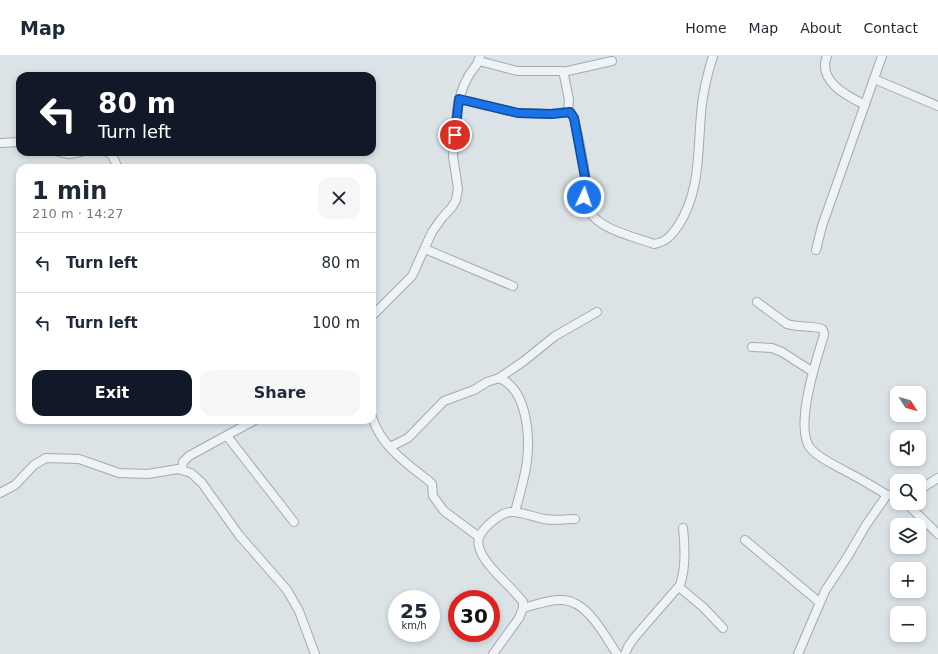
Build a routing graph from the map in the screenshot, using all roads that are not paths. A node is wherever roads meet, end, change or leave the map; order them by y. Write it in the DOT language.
graph roads {
  1 [pos="713,56"];
  2 [pos="827,56"];
  3 [pos="882,56"];
  4 [pos="480,58"];
  5 [pos="612,60"];
  6 [pos="563,72"];
  7 [pos="874,79"];
  8 [pos="459,99"];
  9 [pos="864,105"];
  10 [pos="938,106"];
  11 [pos="568,112"];
  12 [pos="16,142"];
  13 [pos="0,143"];
  14 [pos="425,249"];
  15 [pos="816,250"];
  16 [pos="513,286"];
  17 [pos="757,302"];
  18 [pos="376,312"];
  19 [pos="597,312"];
  20 [pos="752,347"];
  21 [pos="813,372"];
  22 [pos="499,378"];
  23 [pos="247,424"];
  24 [pos="375,424"];
  25 [pos="227,436"];
  26 [pos="390,447"];
  27 [pos="182,469"];
  28 [pos="938,478"];
  29 [pos="926,486"];
  30 [pos="0,493"];
  31 [pos="887,495"];
  32 [pos="913,510"];
  33 [pos="515,512"];
  34 [pos="575,519"];
  35 [pos="294,522"];
  36 [pos="683,528"];
  37 [pos="938,534"];
  38 [pos="479,537"];
  39 [pos="745,540"];
  40 [pos="679,588"];
  41 [pos="819,602"];
  42 [pos="523,608"];
  43 [pos="722,628"];
  44 [pos="315,654"];
  45 [pos="494,654"];
  46 [pos="617,654"];
  47 [pos="626,654"];
  48 [pos="798,654"];
  1 -- 11 [label="street"];
  2 -- 9 [label="street"];
  3 -- 7 [label="street"];
  4 -- 6 [label="street"];
  4 -- 8 [label="street"];
  5 -- 6 [label="street"];
  6 -- 11 [label="street"];
  7 -- 9 [label="street"];
  7 -- 10 [label="street"];
  8 -- 11 [label="street"];
  8 -- 14 [label="street"];
  9 -- 15 [label="street"];
  12 -- 13 [label="street"];
  14 -- 16 [label="street"];
  14 -- 18 [label="street"];
  17 -- 21 [label="street"];
  19 -- 22 [label="street"];
  20 -- 21 [label="street"];
  21 -- 31 [label="street"];
  22 -- 26 [label="street"];
  22 -- 33 [label="street"];
  23 -- 25 [label="street"];
  24 -- 26 [label="street"];
  25 -- 27 [label="street"];
  25 -- 35 [label="street"];
  26 -- 38 [label="street"];
  27 -- 30 [label="street"];
  27 -- 44 [label="street"];
  28 -- 29 [label="street"];
  31 -- 41 [label="street"];
  32 -- 37 [label="street"];
  33 -- 34 [label="street"];
  33 -- 38 [label="street"];
  36 -- 40 [label="street"];
  38 -- 42 [label="street"];
  39 -- 41 [label="street"];
  40 -- 43 [label="street"];
  40 -- 47 [label="street"];
  41 -- 48 [label="street"];
  42 -- 45 [label="street"];
  42 -- 46 [label="street"];
}
